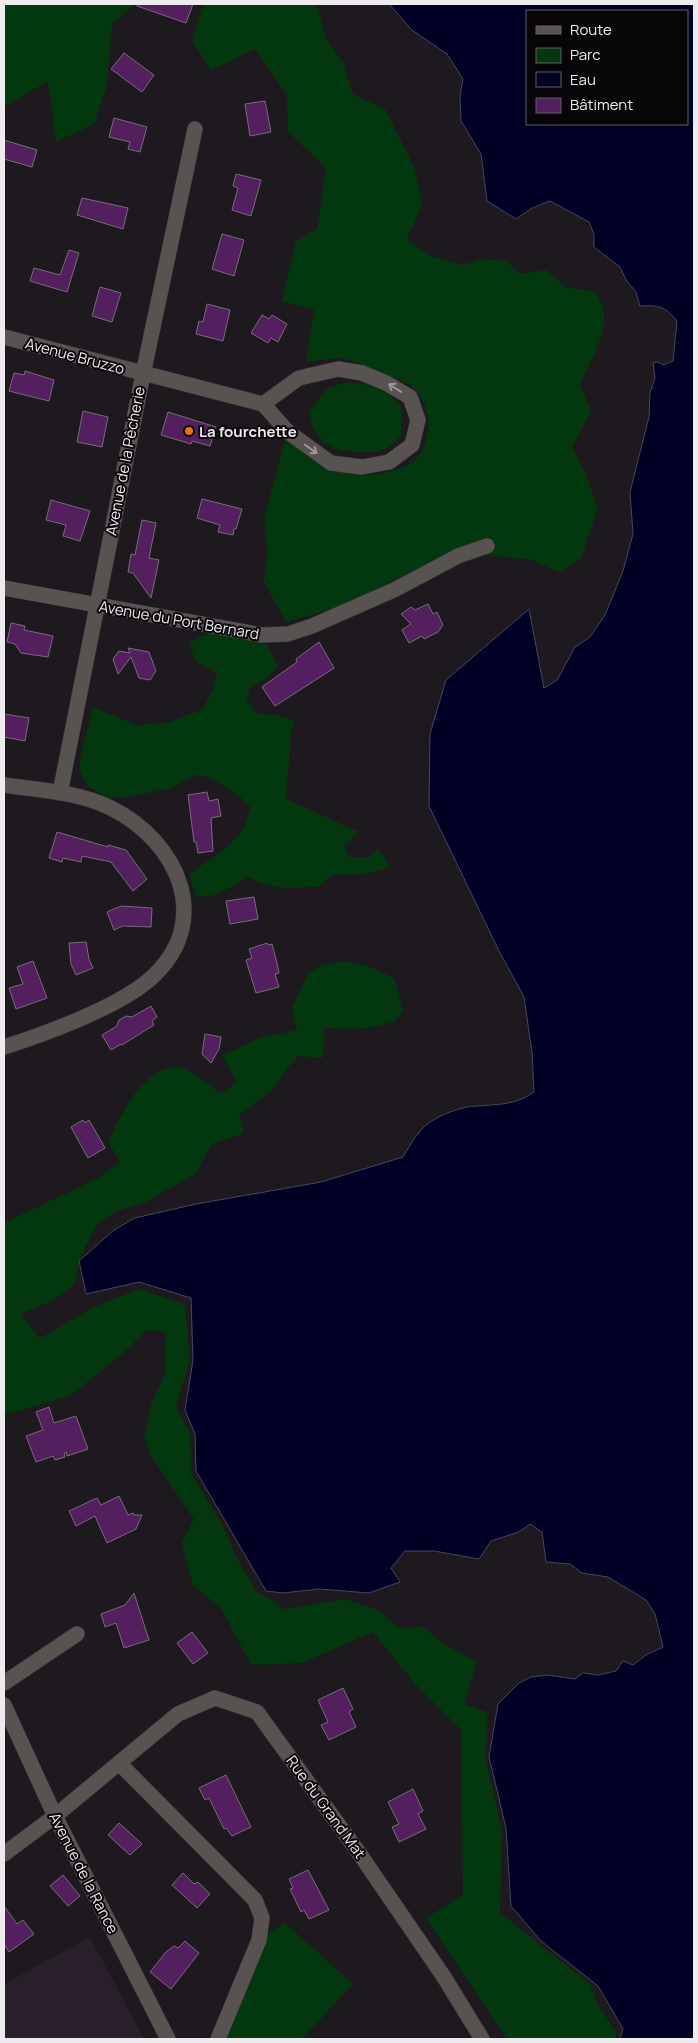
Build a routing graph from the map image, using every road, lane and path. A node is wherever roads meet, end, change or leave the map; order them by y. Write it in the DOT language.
graph roads {
  1 [pos="195,129"];
  2 [pos="4,337"];
  3 [pos="143,374"];
  4 [pos="263,404"];
  5 [pos="487,546"];
  6 [pos="4,588"];
  7 [pos="96,606"];
  8 [pos="4,785"];
  9 [pos="60,793"];
  10 [pos="4,1047"];
  11 [pos="78,1634"];
  12 [pos="4,1683"];
  13 [pos="4,1705"];
  14 [pos="119,1763"];
  15 [pos="55,1816"];
  16 [pos="4,1854"];
  17 [pos="168,2039"];
  18 [pos="218,2039"];
  19 [pos="482,2039"];
  1 -- 3 [label="street, Avenue de la Pêcherie"];
  2 -- 3 [label="street, Avenue Bruzzo"];
  3 -- 4 [label="street, Avenue Bruzzo"];
  3 -- 7 [label="street, Avenue de la Pêcherie"];
  4 -- 4 [label="street, one-way"];
  5 -- 7 [label="street, Avenue du Port Bernard"];
  6 -- 7 [label="street, Avenue du Port Bernard"];
  7 -- 9 [label="street, Avenue de la Pêcherie"];
  8 -- 9 [label="street"];
  9 -- 10 [label="street"];
  11 -- 12 [label="street"];
  13 -- 15 [label="street, Avenue de la Rance"];
  14 -- 15 [label="street, Rue du Grand Mat"];
  14 -- 18 [label="street"];
  14 -- 19 [label="street, Rue du Grand Mat"];
  15 -- 16 [label="street, Rue du Grand Mat"];
  15 -- 17 [label="street, Avenue de la Rance"];
}
